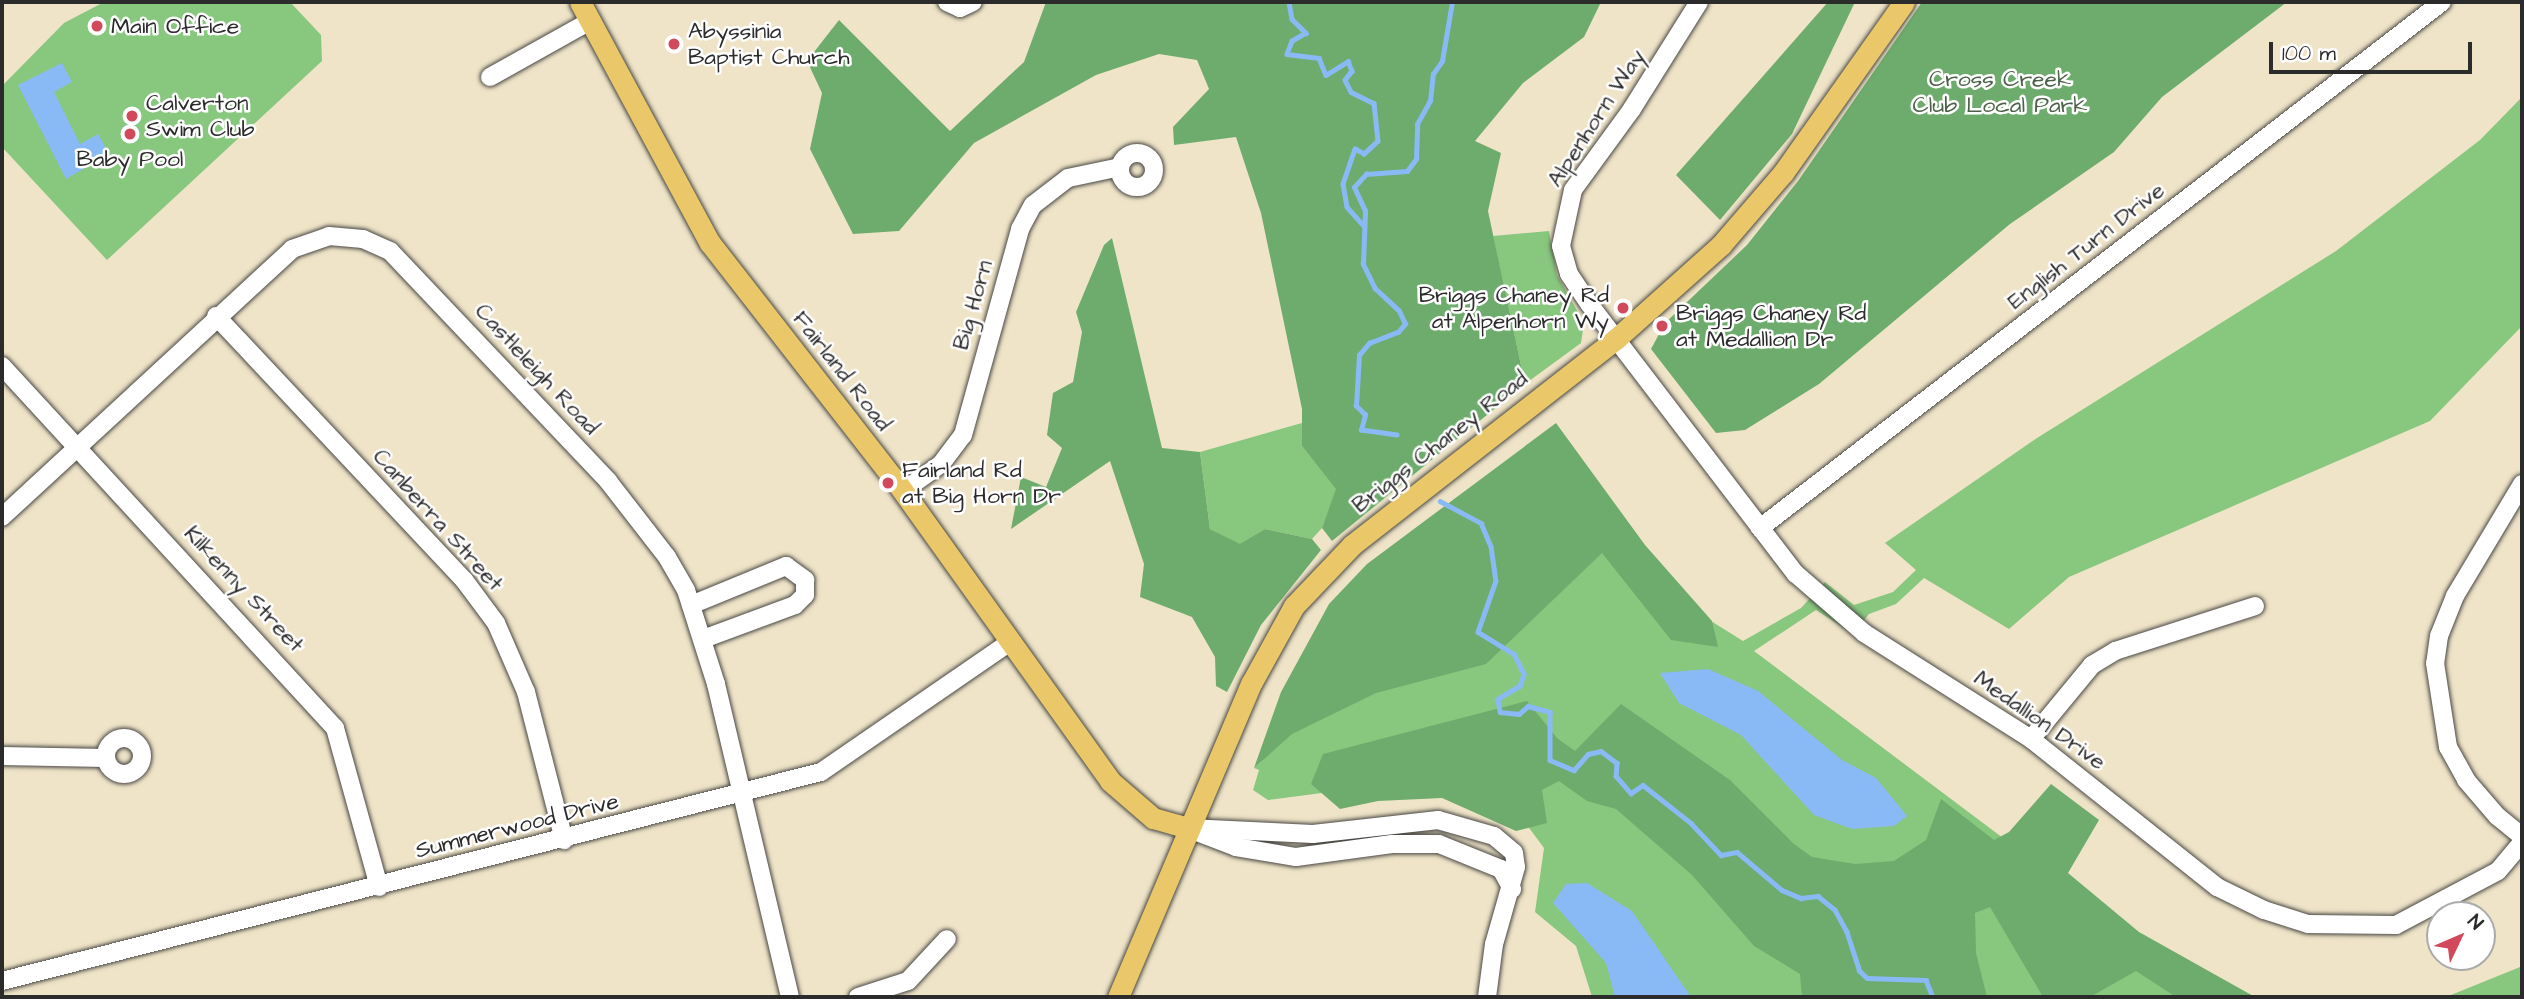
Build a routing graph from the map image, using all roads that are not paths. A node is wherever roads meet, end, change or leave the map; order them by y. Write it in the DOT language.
graph roads {
  1 [pos="580,2"];
  2 [pos="947,2"];
  3 [pos="973,2"];
  4 [pos="1699,2"];
  5 [pos="1904,2"];
  6 [pos="2441,2"];
  7 [pos="590,21"];
  8 [pos="490,77"];
  9 [pos="1121,167"];
  10 [pos="216,316"];
  11 [pos="1617,338"];
  12 [pos="2,366"];
  13 [pos="77,446"];
  14 [pos="2522,484"];
  15 [pos="902,491"];
  16 [pos="2,517"];
  17 [pos="1760,528"];
  18 [pos="691,605"];
  19 [pos="2255,606"];
  20 [pos="703,639"];
  21 [pos="1010,642"];
  22 [pos="2031,739"];
  23 [pos="2,756"];
  24 [pos="106,758"];
  25 [pos="744,794"];
  26 [pos="1189,828"];
  27 [pos="1270,831"];
  28 [pos="2522,836"];
  29 [pos="564,840"];
  30 [pos="2522,842"];
  31 [pos="1267,854"];
  32 [pos="379,887"];
  33 [pos="1512,888"];
  34 [pos="947,939"];
  35 [pos="2,981"];
  36 [pos="790,997"];
  37 [pos="858,997"];
  38 [pos="1118,997"];
  39 [pos="1487,997"];
  1 -- 7 [label="main road, Fairland Road"];
  2 -- 3 [label="street"];
  4 -- 11 [label="street, Alpenhorn Way"];
  5 -- 11 [label="main road, Briggs Chaney Road"];
  6 -- 17 [label="street, English Turn Drive"];
  7 -- 8 [label="street"];
  7 -- 15 [label="main road, Fairland Road"];
  9 -- 15 [label="street, Big Horn"];
  10 -- 13 [label="street, Castleleigh Road"];
  10 -- 18 [label="street, Castleleigh Road"];
  10 -- 29 [label="street, Canberra Street"];
  11 -- 17 [label="street, Medallion Drive"];
  11 -- 26 [label="main road, Briggs Chaney Road"];
  12 -- 13 [label="street, Kilkenny Street"];
  13 -- 16 [label="street, Castleleigh Road"];
  13 -- 32 [label="street, Kilkenny Street"];
  14 -- 28 [label="street"];
  15 -- 21 [label="main road, Fairland Road"];
  17 -- 22 [label="street, Medallion Drive"];
  18 -- 20 [label="street, Castleleigh Road"];
  18 -- 20 [label="street"];
  19 -- 22 [label="street"];
  20 -- 25 [label="street, Castleleigh Road"];
  21 -- 25 [label="street, Summerwood Drive"];
  21 -- 26 [label="main road, Fairland Road"];
  22 -- 30 [label="street, Medallion Drive"];
  23 -- 24 [label="street"];
  25 -- 29 [label="street, Summerwood Drive"];
  25 -- 36 [label="street, Castleleigh Road"];
  26 -- 27 [label="street"];
  26 -- 31 [label="street"];
  26 -- 38 [label="main road, Briggs Chaney Road"];
  27 -- 31 [label="street"];
  27 -- 33 [label="street"];
  29 -- 32 [label="street, Summerwood Drive"];
  31 -- 33 [label="street"];
  32 -- 35 [label="street, Summerwood Drive"];
  33 -- 39 [label="street"];
  34 -- 37 [label="street"];
}
